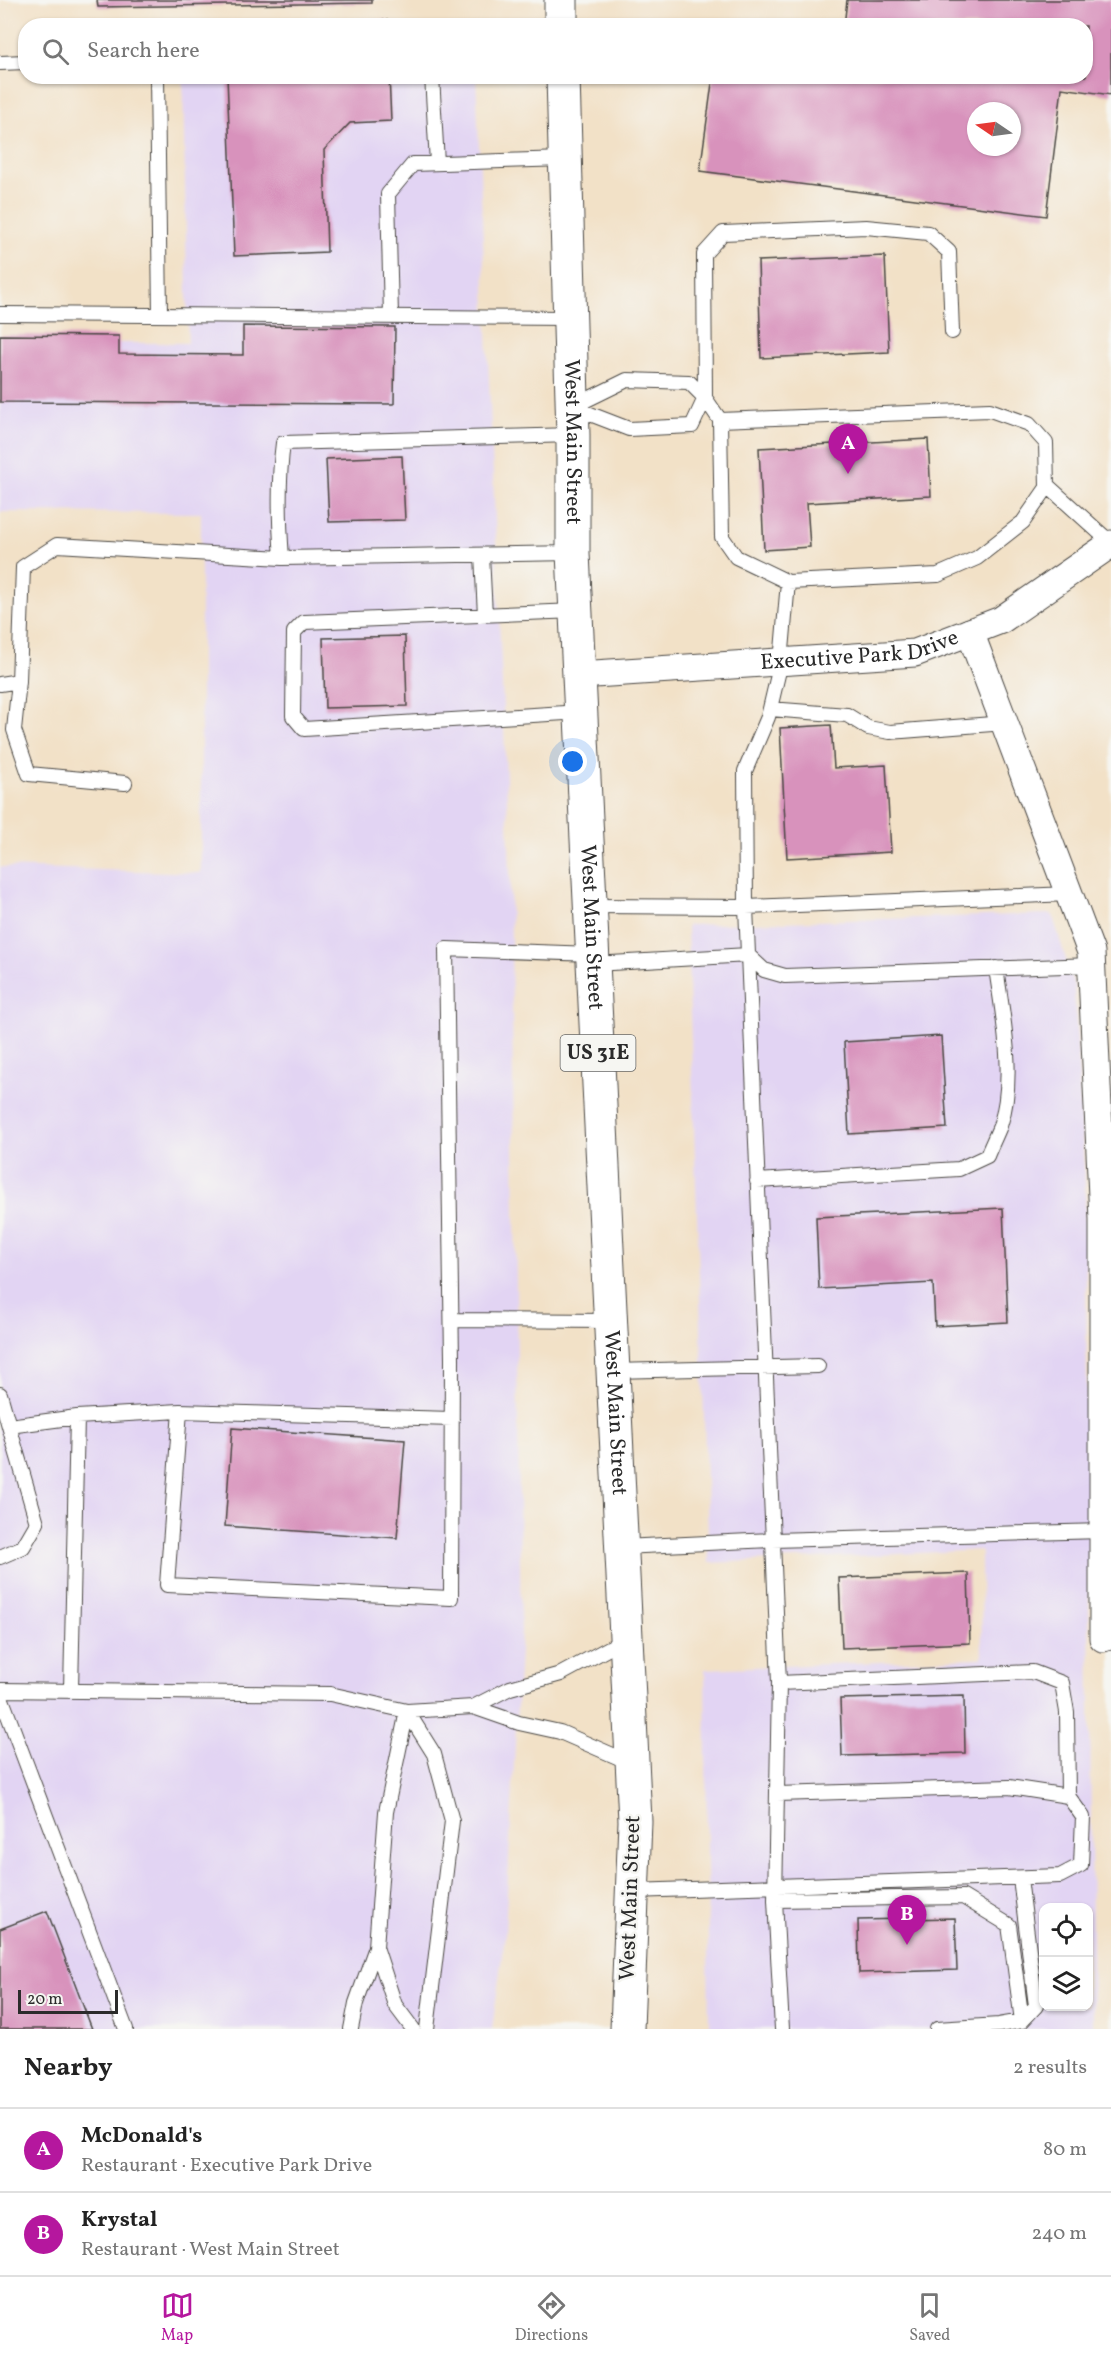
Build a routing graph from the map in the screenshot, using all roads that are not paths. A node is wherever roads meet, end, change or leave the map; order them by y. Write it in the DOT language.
graph roads {
  1 [pos="561,0"];
  2 [pos="561,18"];
  3 [pos="18,62"];
  4 [pos="0,63"];
  5 [pos="157,84"];
  6 [pos="432,84"];
  7 [pos="563,84"];
  8 [pos="565,159"];
  9 [pos="437,163"];
  10 [pos="0,314"];
  11 [pos="160,315"];
  12 [pos="391,316"];
  13 [pos="570,318"];
  14 [pos="952,332"];
  15 [pos="705,398"];
  16 [pos="720,420"];
  17 [pos="572,421"];
  18 [pos="1048,486"];
  19 [pos="1111,544"];
  20 [pos="573,553"];
  21 [pos="482,555"];
  22 [pos="282,558"];
  23 [pos="788,582"];
  24 [pos="576,611"];
  25 [pos="485,615"];
  26 [pos="970,632"];
  27 [pos="781,662"];
  28 [pos="579,675"];
  29 [pos="19,681"];
  30 [pos="0,684"];
  31 [pos="770,709"];
  32 [pos="581,712"];
  33 [pos="1005,723"];
  34 [pos="125,783"];
  35 [pos="1069,894"];
  36 [pos="591,906"];
  37 [pos="746,907"];
  38 [pos="748,955"];
  39 [pos="594,959"];
  40 [pos="1092,965"];
  41 [pos="996,968"];
  42 [pos="757,1181"];
  43 [pos="1107,1219"];
  44 [pos="452,1320"];
  45 [pos="611,1321"];
  46 [pos="766,1366"];
  47 [pos="818,1366"];
  48 [pos="613,1371"];
  49 [pos="0,1394"];
  50 [pos="180,1411"];
  51 [pos="77,1417"];
  52 [pos="452,1419"];
  53 [pos="9,1426"];
  54 [pos="1103,1531"];
  55 [pos="773,1540"];
  56 [pos="622,1547"];
  57 [pos="0,1557"];
  58 [pos="1106,1619"];
  59 [pos="627,1639"];
  60 [pos="779,1683"];
  61 [pos="0,1690"];
  62 [pos="71,1690"];
  63 [pos="0,1694"];
  64 [pos="473,1707"];
  65 [pos="406,1712"];
  66 [pos="632,1764"];
  67 [pos="777,1794"];
  68 [pos="1068,1796"];
  69 [pos="1020,1878"];
  70 [pos="633,1891"];
  71 [pos="775,1894"];
  72 [pos="376,1947"];
  73 [pos="1022,2021"];
  74 [pos="126,2029"];
  75 [pos="351,2029"];
  76 [pos="413,2029"];
  77 [pos="427,2029"];
  78 [pos="627,2029"];
  79 [pos="782,2029"];
  80 [pos="937,2029"];
  1 -- 2 [label="main road"];
  3 -- 4 [label="lane"];
  5 -- 11 [label="lane"];
  6 -- 9 [label="lane"];
  7 -- 8 [label="main road, West Main Street / US 31E"];
  8 -- 9 [label="lane"];
  8 -- 13 [label="main road, West Main Street / US 31E"];
  9 -- 12 [label="lane"];
  10 -- 11 [label="lane"];
  11 -- 12 [label="lane"];
  12 -- 13 [label="lane"];
  13 -- 17 [label="main road, West Main Street / US 31E"];
  14 -- 15 [label="lane"];
  15 -- 16 [label="lane"];
  15 -- 17 [label="lane"];
  15 -- 17 [label="lane"];
  16 -- 18 [label="lane"];
  16 -- 23 [label="lane"];
  17 -- 20 [label="main road, West Main Street / US 31E"];
  17 -- 22 [label="lane"];
  18 -- 19 [label="lane"];
  18 -- 23 [label="lane"];
  19 -- 26 [label="street, Executive Park Drive"];
  20 -- 21 [label="lane"];
  20 -- 24 [label="main road, West Main Street / US 31E"];
  21 -- 22 [label="lane"];
  21 -- 25 [label="lane"];
  22 -- 29 [label="lane"];
  23 -- 27 [label="lane"];
  24 -- 25 [label="lane"];
  24 -- 28 [label="main road, West Main Street / US 31E"];
  25 -- 32 [label="lane"];
  26 -- 27 [label="street, Executive Park Drive"];
  26 -- 33 [label="street"];
  27 -- 28 [label="street, Executive Park Drive"];
  27 -- 31 [label="lane"];
  28 -- 32 [label="main road, West Main Street / US 31E"];
  29 -- 30 [label="lane"];
  29 -- 34 [label="lane"];
  31 -- 33 [label="lane"];
  31 -- 37 [label="lane"];
  32 -- 36 [label="main road, West Main Street / US 31E"];
  33 -- 35 [label="street"];
  35 -- 37 [label="lane"];
  35 -- 40 [label="street"];
  36 -- 37 [label="lane"];
  36 -- 39 [label="main road, West Main Street / US 31E"];
  37 -- 38 [label="lane"];
  38 -- 39 [label="lane"];
  38 -- 41 [label="lane"];
  38 -- 42 [label="lane"];
  39 -- 44 [label="lane"];
  39 -- 45 [label="main road, West Main Street / US 31E"];
  40 -- 41 [label="lane"];
  40 -- 43 [label="street"];
  41 -- 42 [label="lane"];
  42 -- 46 [label="lane"];
  43 -- 54 [label="street"];
  44 -- 45 [label="lane"];
  44 -- 52 [label="lane"];
  45 -- 48 [label="main road, West Main Street / US 31E"];
  46 -- 47 [label="lane"];
  46 -- 48 [label="lane"];
  46 -- 55 [label="lane"];
  48 -- 56 [label="main road, West Main Street / US 31E"];
  49 -- 53 [label="lane"];
  50 -- 51 [label="lane"];
  50 -- 52 [label="lane"];
  50 -- 52 [label="lane"];
  51 -- 53 [label="lane"];
  51 -- 62 [label="lane"];
  53 -- 57 [label="lane"];
  54 -- 55 [label="lane"];
  54 -- 58 [label="street"];
  55 -- 56 [label="lane"];
  55 -- 60 [label="lane"];
  56 -- 59 [label="main road, West Main Street / US 31E"];
  59 -- 64 [label="lane"];
  59 -- 66 [label="main road, West Main Street / US 31E"];
  60 -- 67 [label="lane"];
  60 -- 68 [label="lane"];
  61 -- 62 [label="lane"];
  62 -- 65 [label="lane"];
  63 -- 74 [label="lane"];
  64 -- 65 [label="lane"];
  64 -- 66 [label="lane"];
  65 -- 72 [label="lane"];
  65 -- 77 [label="lane"];
  66 -- 70 [label="main road, West Main Street / US 31E"];
  67 -- 68 [label="lane"];
  67 -- 71 [label="lane"];
  68 -- 69 [label="lane"];
  69 -- 71 [label="lane"];
  69 -- 73 [label="lane"];
  70 -- 71 [label="lane"];
  70 -- 78 [label="main road, West Main Street / US 31E"];
  71 -- 73 [label="lane"];
  71 -- 79 [label="lane"];
  72 -- 75 [label="lane"];
  72 -- 76 [label="lane"];
  73 -- 80 [label="lane"];
}
